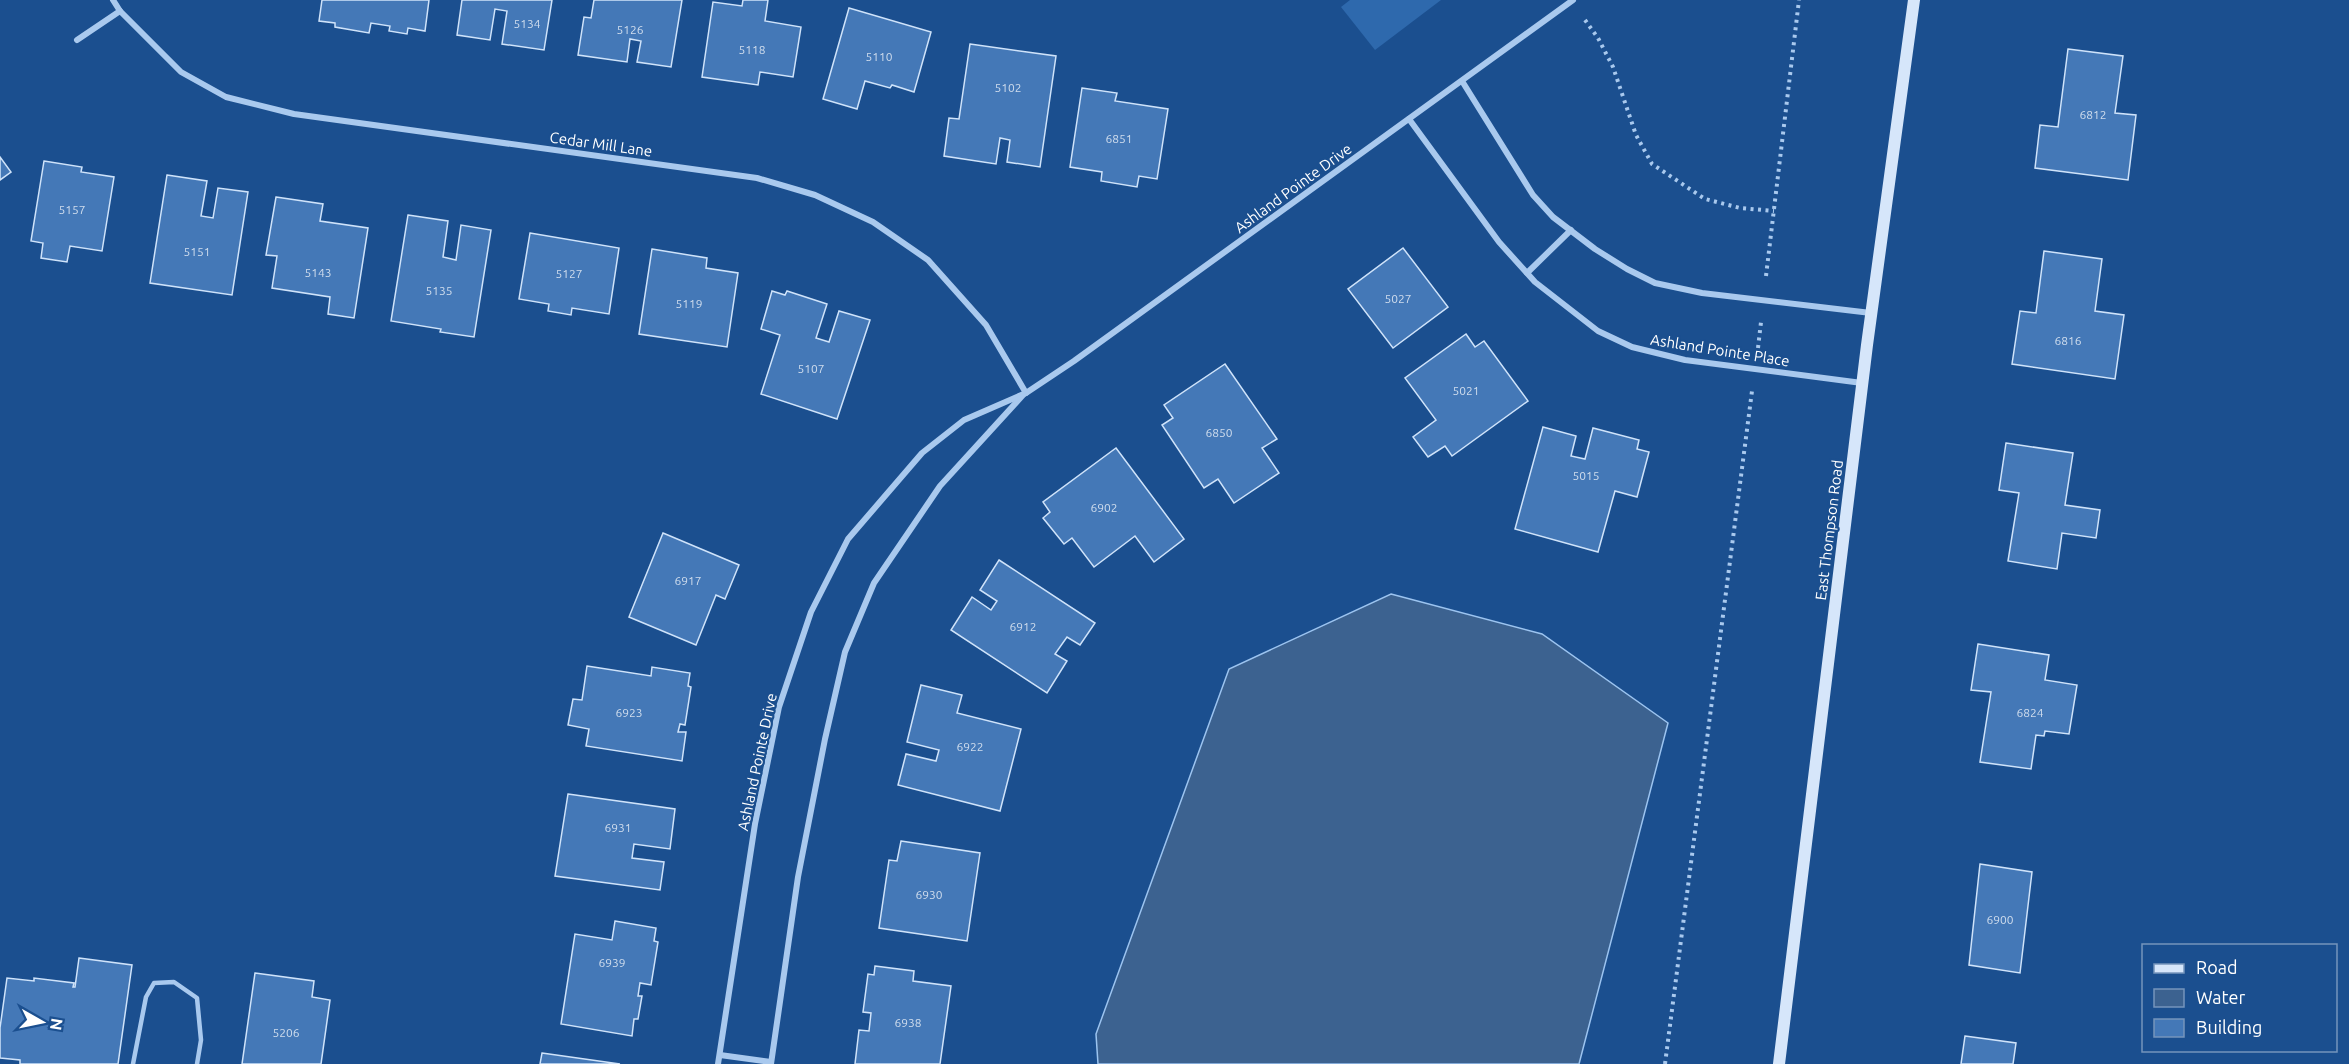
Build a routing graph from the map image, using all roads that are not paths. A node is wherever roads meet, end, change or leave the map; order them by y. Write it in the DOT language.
graph roads {
  1 [pos="113,0"];
  2 [pos="1914,0"];
  3 [pos="1573,1"];
  4 [pos="120,11"];
  5 [pos="77,40"];
  6 [pos="1462,81"];
  7 [pos="1409,119"];
  8 [pos="1571,230"];
  9 [pos="1527,273"];
  10 [pos="1871,313"];
  11 [pos="1862,383"];
  12 [pos="1026,393"];
  13 [pos="720,1055"];
  14 [pos="771,1063"];
  15 [pos="133,1064"];
  16 [pos="197,1064"];
  17 [pos="718,1064"];
  18 [pos="1779,1064"];
  1 -- 4 [label="street, Cedar Mill Lane"];
  2 -- 10 [label="main road, East Thompson Road"];
  3 -- 6 [label="street, Ashland Pointe Drive"];
  4 -- 5 [label="street"];
  4 -- 12 [label="street, Cedar Mill Lane"];
  6 -- 7 [label="street, Ashland Pointe Drive"];
  6 -- 8 [label="street"];
  7 -- 9 [label="street, Ashland Pointe Place"];
  7 -- 12 [label="street, Ashland Pointe Drive"];
  8 -- 9 [label="street"];
  8 -- 10 [label="street"];
  9 -- 11 [label="street, Ashland Pointe Place"];
  10 -- 11 [label="main road, East Thompson Road"];
  11 -- 18 [label="main road, East Thompson Road"];
  12 -- 13 [label="street, Ashland Pointe Drive"];
  12 -- 14 [label="street, Ashland Pointe Drive"];
  13 -- 14 [label="street, Ashland Pointe Drive"];
  13 -- 17 [label="street, Ashland Pointe Drive"];
  15 -- 16 [label="lane"];
}
